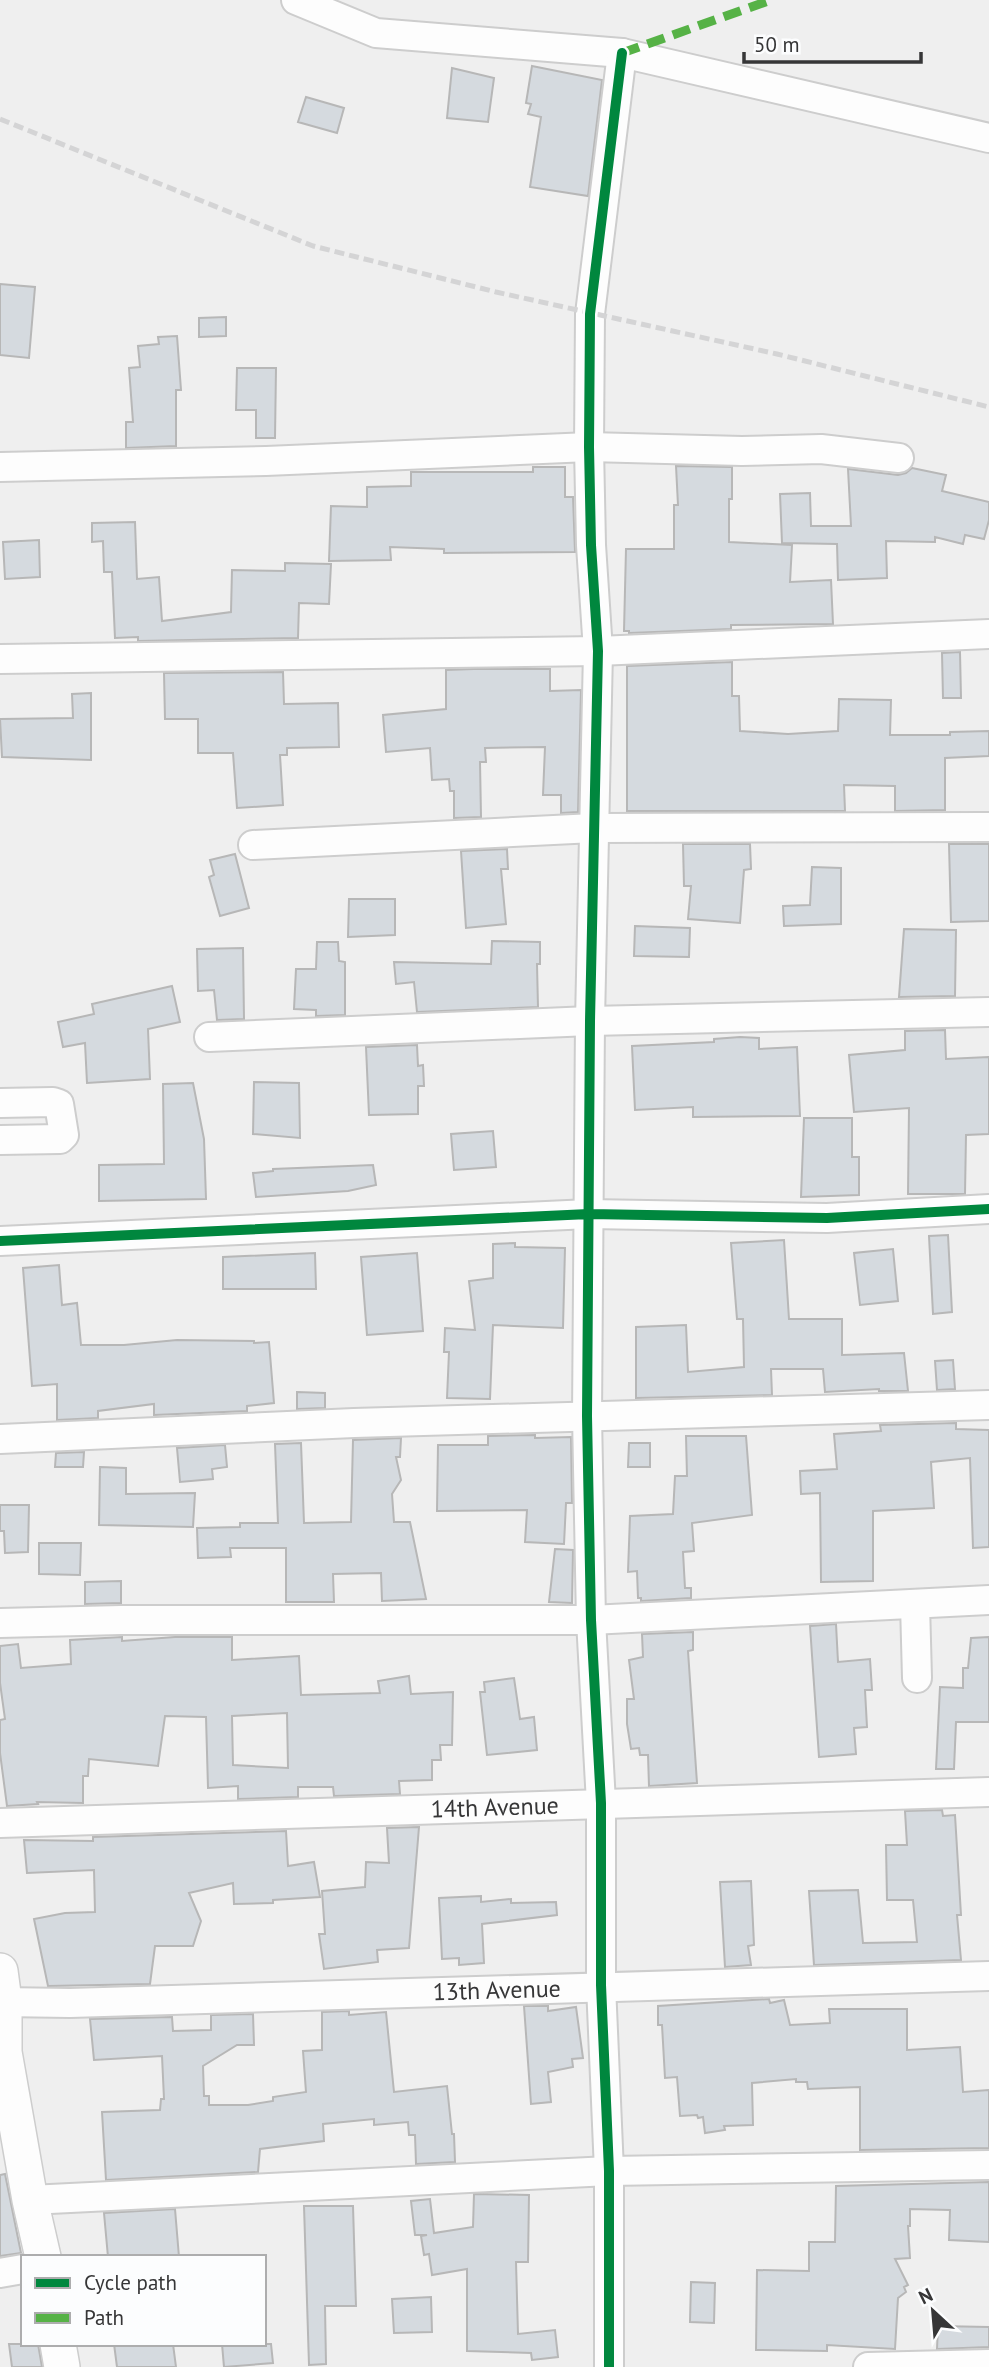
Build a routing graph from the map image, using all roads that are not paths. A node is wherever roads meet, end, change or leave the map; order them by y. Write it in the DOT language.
graph roads {
  1 [pos="296,0"];
  2 [pos="622,52"];
  3 [pos="989,138"];
  4 [pos="589,447"];
  5 [pos="899,458"];
  6 [pos="0,467"];
  7 [pos="989,634"];
  8 [pos="598,651"];
  9 [pos="0,659"];
  10 [pos="989,827"];
  11 [pos="594,828"];
  12 [pos="253,845"];
  13 [pos="989,1012"];
  14 [pos="590,1021"];
  15 [pos="209,1037"];
  16 [pos="0,1103"];
  17 [pos="0,1140"];
  18 [pos="989,1209"];
  19 [pos="589,1214"];
  20 [pos="0,1241"];
  21 [pos="989,1405"];
  22 [pos="587,1416"];
  23 [pos="0,1439"];
  24 [pos="989,1600"];
  25 [pos="915,1604"];
  26 [pos="592,1620"];
  27 [pos="0,1623"];
  28 [pos="917,1678"];
  29 [pos="989,1792"];
  30 [pos="601,1803"];
  31 [pos="0,1823"];
  32 [pos="989,1976"];
  33 [pos="601,1986"];
  34 [pos="1,1992"];
  35 [pos="9,2131"];
  36 [pos="989,2165"];
  37 [pos="609,2171"];
  38 [pos="30,2200"];
  39 [pos="43,2255"];
  40 [pos="21,2269"];
  41 [pos="0,2273"];
  42 [pos="58,2346"];
  43 [pos="989,2364"];
  44 [pos="62,2367"];
  45 [pos="609,2367"];
  46 [pos="868,2367"];
  1 -- 2 [label="street"];
  2 -- 3 [label="street"];
  2 -- 4 [label="street"];
  4 -- 5 [label="street"];
  4 -- 6 [label="street"];
  4 -- 8 [label="street"];
  7 -- 8 [label="street"];
  8 -- 9 [label="street"];
  8 -- 11 [label="street"];
  10 -- 11 [label="street"];
  11 -- 12 [label="street"];
  11 -- 14 [label="street"];
  13 -- 14 [label="street"];
  14 -- 15 [label="street"];
  14 -- 19 [label="street"];
  16 -- 17 [label="street"];
  18 -- 19 [label="street"];
  19 -- 20 [label="street"];
  19 -- 22 [label="street"];
  21 -- 22 [label="street"];
  22 -- 23 [label="street"];
  22 -- 26 [label="street"];
  24 -- 25 [label="street"];
  25 -- 26 [label="street"];
  25 -- 28 [label="street"];
  26 -- 27 [label="street"];
  26 -- 30 [label="street"];
  29 -- 30 [label="street, 14th Avenue"];
  30 -- 31 [label="street, 14th Avenue"];
  30 -- 33 [label="street"];
  32 -- 33 [label="street, 13th Avenue"];
  33 -- 34 [label="street, 13th Avenue"];
  33 -- 37 [label="street"];
  34 -- 35 [label="street"];
  35 -- 38 [label="street"];
  36 -- 37 [label="street"];
  37 -- 38 [label="street"];
  37 -- 45 [label="street"];
  38 -- 39 [label="street"];
  40 -- 41 [label="street"];
  42 -- 44 [label="street"];
  43 -- 46 [label="street"];
}
